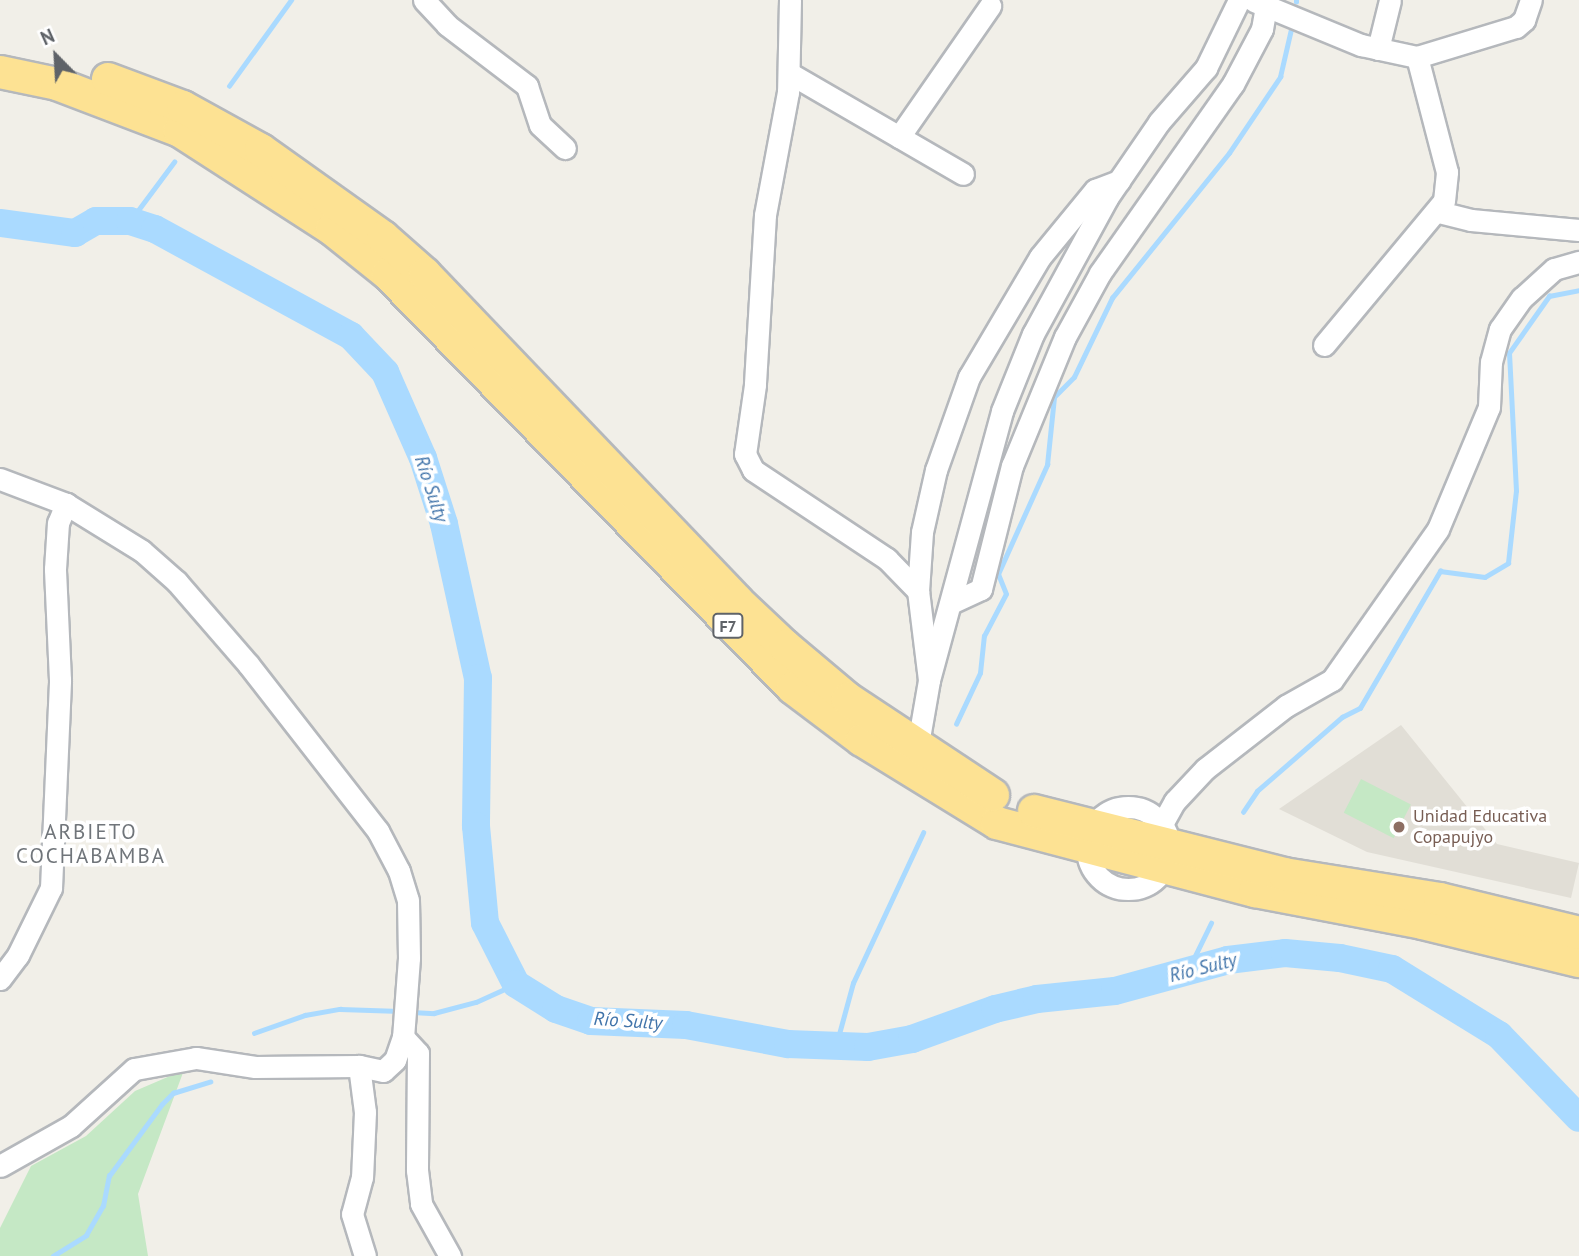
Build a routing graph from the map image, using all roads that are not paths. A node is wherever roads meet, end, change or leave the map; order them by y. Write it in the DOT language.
graph roads {
  1 [pos="424,0"];
  2 [pos="790,0"];
  3 [pos="1239,0"];
  4 [pos="1390,0"];
  5 [pos="1531,0"];
  6 [pos="1261,1"];
  7 [pos="990,6"];
  8 [pos="1378,48"];
  9 [pos="0,49"];
  10 [pos="1417,57"];
  11 [pos="0,72"];
  12 [pos="789,73"];
  13 [pos="900,137"];
  14 [pos="565,148"];
  15 [pos="963,174"];
  16 [pos="1119,181"];
  17 [pos="1439,212"];
  18 [pos="1579,230"];
  19 [pos="1579,262"];
  20 [pos="1324,345"];
  21 [pos="0,479"];
  22 [pos="66,504"];
  23 [pos="918,591"];
  24 [pos="953,602"];
  25 [pos="929,680"];
  26 [pos="918,744"];
  27 [pos="1049,827"];
  28 [pos="1097,840"];
  29 [pos="1160,856"];
  30 [pos="1210,867"];
  31 [pos="1579,933"];
  32 [pos="1579,961"];
  33 [pos="0,979"];
  34 [pos="405,1023"];
  35 [pos="359,1066"];
  36 [pos="0,1165"];
  37 [pos="365,1256"];
  38 [pos="450,1256"];
  1 -- 14 [label="street"];
  2 -- 12 [label="street"];
  3 -- 16 [label="street"];
  4 -- 8 [label="street"];
  5 -- 10 [label="street"];
  6 -- 8 [label="street"];
  6 -- 24 [label="street"];
  7 -- 13 [label="street"];
  8 -- 10 [label="street"];
  9 -- 26 [label="highway, F7"];
  10 -- 17 [label="street"];
  11 -- 27 [label="highway, F7"];
  12 -- 13 [label="street"];
  12 -- 23 [label="street"];
  13 -- 15 [label="street"];
  16 -- 23 [label="street"];
  16 -- 24 [label="street"];
  17 -- 18 [label="street"];
  17 -- 20 [label="street"];
  19 -- 29 [label="street"];
  21 -- 22 [label="street"];
  22 -- 33 [label="street"];
  22 -- 34 [label="street"];
  23 -- 25 [label="street"];
  24 -- 25 [label="street"];
  25 -- 26 [label="street"];
  26 -- 27 [label="highway, F7"];
  27 -- 28 [label="highway, F7"];
  27 -- 28 [label="highway"];
  28 -- 29 [label="highway, F7"];
  28 -- 29 [label="street"];
  29 -- 30 [label="highway, F7"];
  29 -- 30 [label="highway"];
  30 -- 31 [label="highway, F7"];
  30 -- 32 [label="highway, F7"];
  34 -- 35 [label="street"];
  34 -- 38 [label="street"];
  35 -- 36 [label="street"];
  35 -- 37 [label="street"];
}
